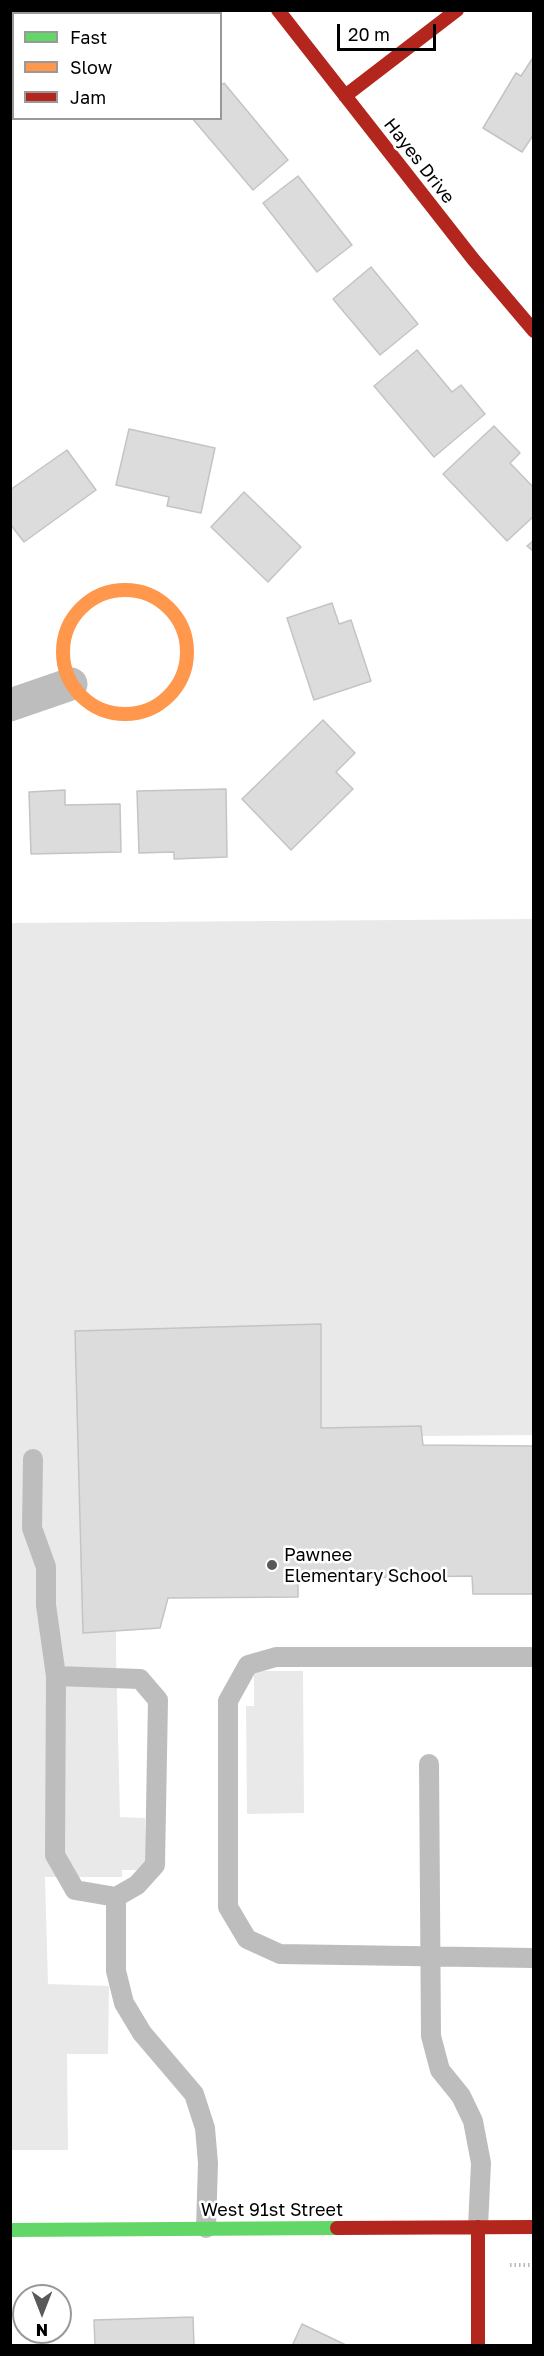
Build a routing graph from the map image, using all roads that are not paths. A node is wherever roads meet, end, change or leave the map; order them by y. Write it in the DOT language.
graph roads {
  1 [pos="278,10"];
  2 [pos="457,10"];
  3 [pos="345,96"];
  4 [pos="534,331"];
  5 [pos="71,684"];
  6 [pos="10,705"];
  7 [pos="33,1459"];
  8 [pos="534,1657"];
  9 [pos="56,1676"];
  10 [pos="429,1764"];
  11 [pos="116,1897"];
  12 [pos="431,1958"];
  13 [pos="534,1958"];
  14 [pos="478,2227"];
  15 [pos="534,2227"];
  16 [pos="206,2229"];
  17 [pos="10,2230"];
  18 [pos="478,2346"];
  1 -- 3 [label="street, Hayes Drive"];
  2 -- 3 [label="street"];
  3 -- 4 [label="street, Hayes Drive"];
  5 -- 5 [label="street"];
  5 -- 6 [label="street"];
  7 -- 9 [label="lane"];
  8 -- 12 [label="lane"];
  9 -- 11 [label="lane"];
  9 -- 11 [label="lane"];
  10 -- 12 [label="lane"];
  11 -- 16 [label="lane"];
  12 -- 13 [label="lane"];
  12 -- 14 [label="lane"];
  14 -- 15 [label="street, West 91st Street"];
  14 -- 16 [label="street, West 91st Street"];
  14 -- 18 [label="street"];
  16 -- 17 [label="street, West 91st Street"];
}
